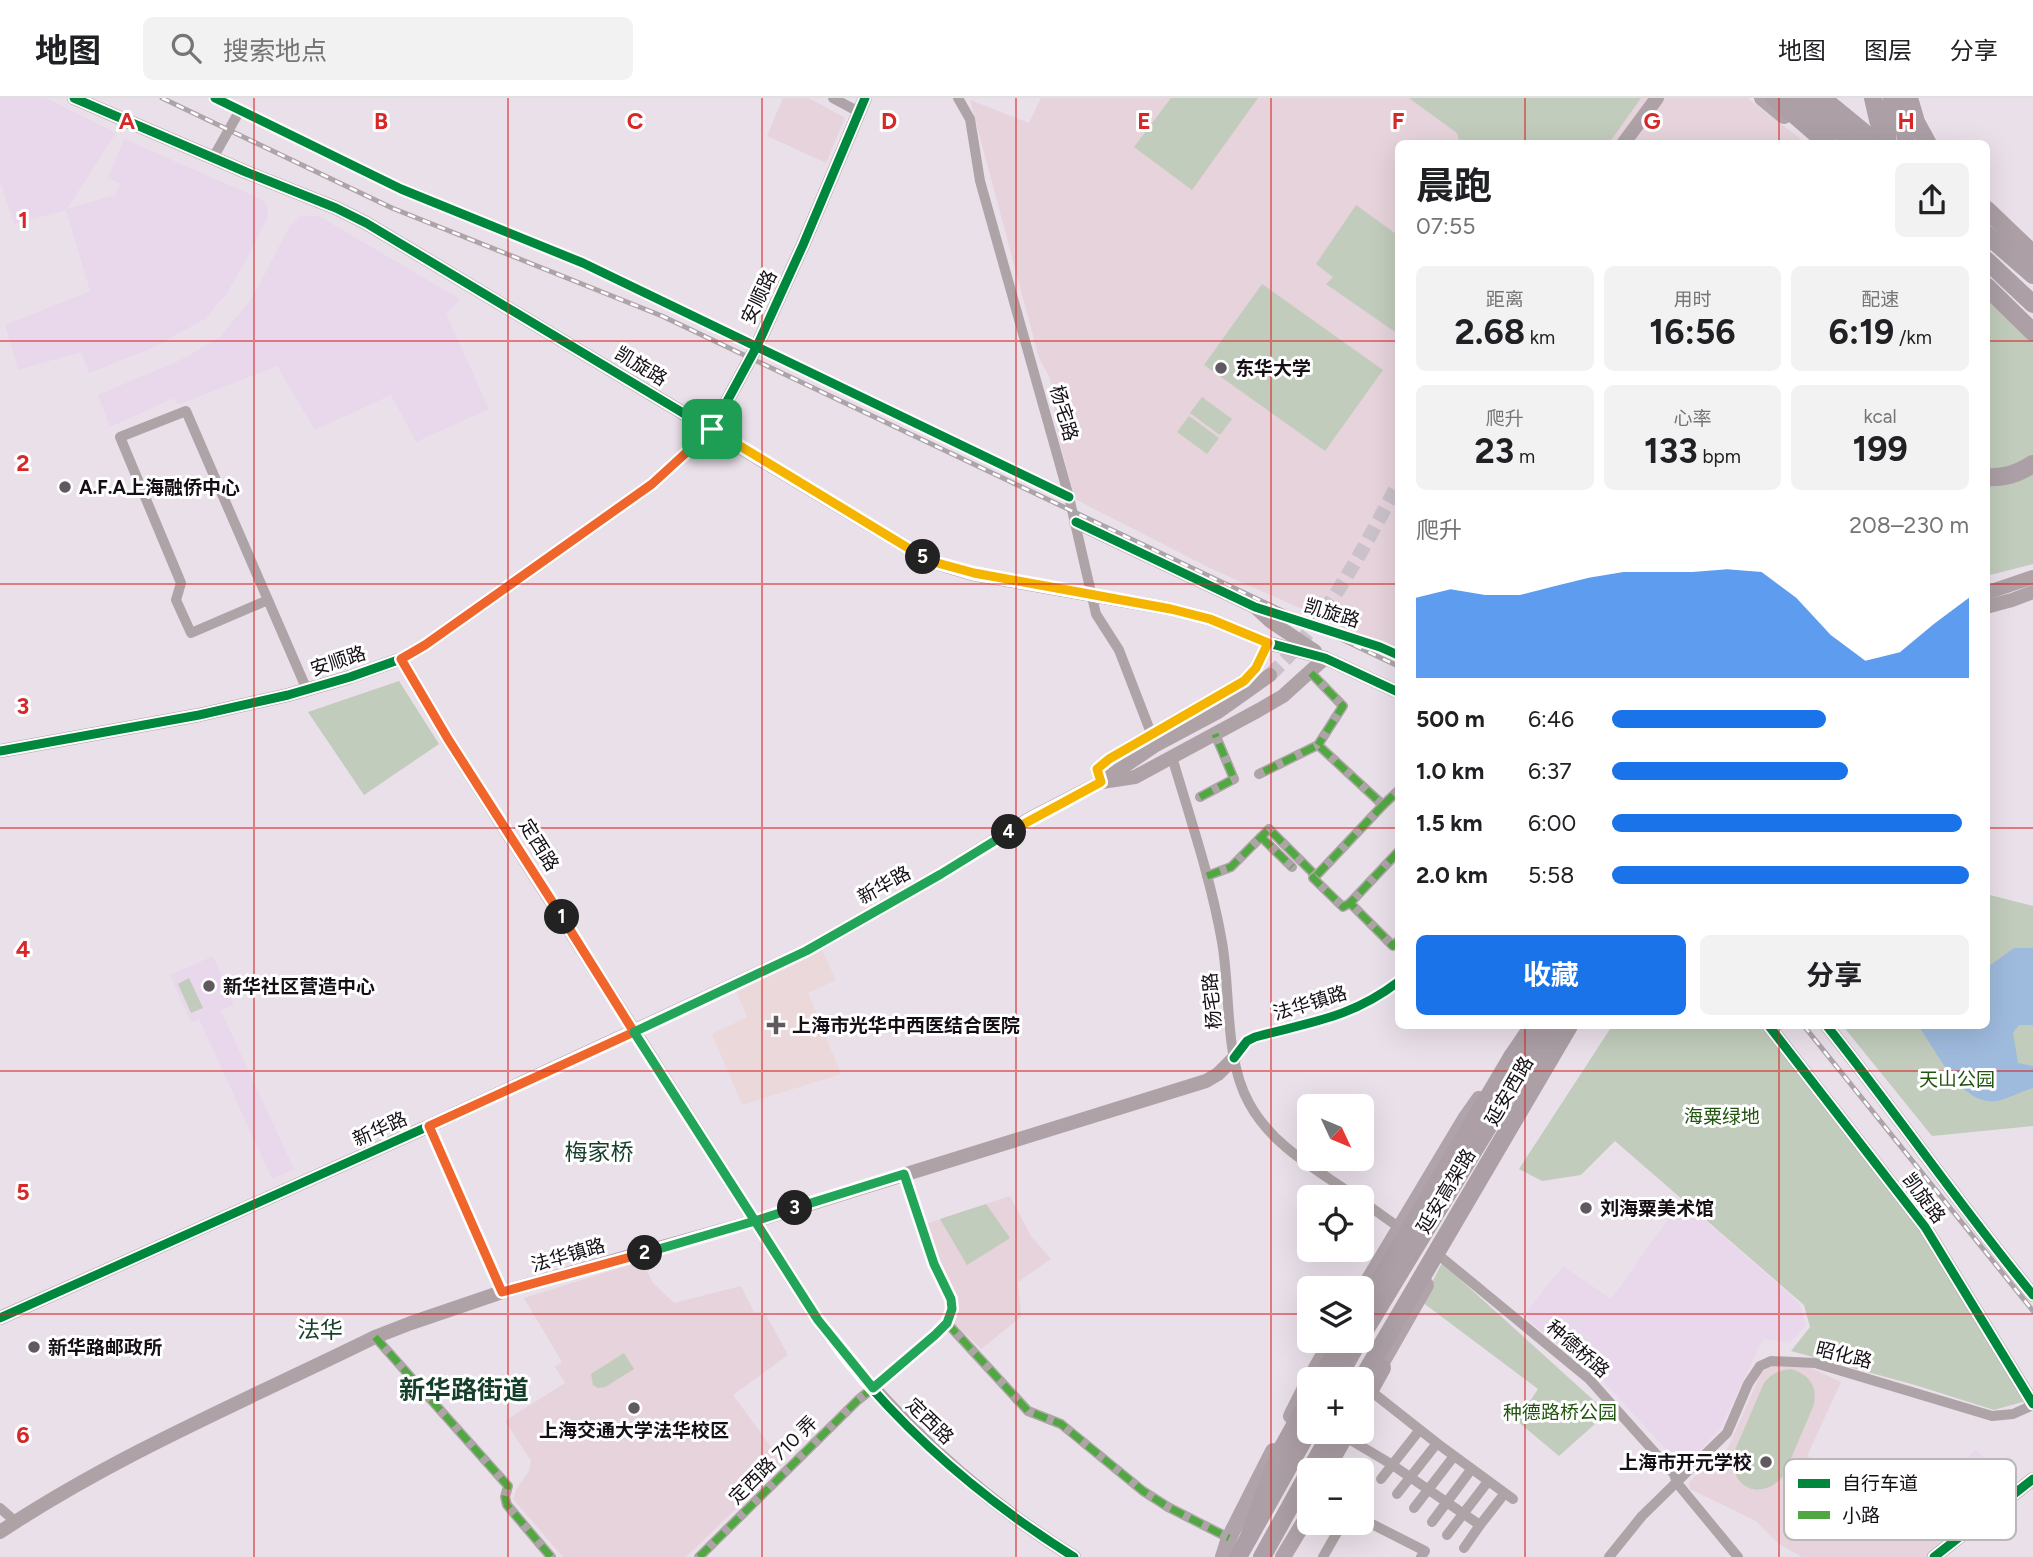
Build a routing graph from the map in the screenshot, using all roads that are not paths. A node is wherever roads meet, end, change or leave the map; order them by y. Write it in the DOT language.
graph roads {
  1 [pos="75,98"];
  2 [pos="95,98"];
  3 [pos="833,98"];
  4 [pos="958,98"];
  5 [pos="1657,98"];
  6 [pos="1762,98"];
  7 [pos="1775,98"];
  8 [pos="1784,98"];
  9 [pos="1798,98"];
  10 [pos="1823,98"];
  11 [pos="1837,98"];
  12 [pos="1873,98"];
  13 [pos="1880,98"];
  14 [pos="862,105"];
  15 [pos="240,110"];
  16 [pos="1899,112"];
  17 [pos="1626,140"];
  18 [pos="1820,140"];
  19 [pos="1821,140"];
  20 [pos="1837,140"];
  21 [pos="1851,140"];
  22 [pos="1875,140"];
  23 [pos="1876,140"];
  24 [pos="1879,140"];
  25 [pos="1879,140"];
  26 [pos="1881,140"];
  27 [pos="1913,140"];
  28 [pos="1926,140"];
  29 [pos="215,154"];
  30 [pos="240,160"];
  31 [pos="1990,213"];
  32 [pos="1990,223"];
  33 [pos="1990,235"];
  34 [pos="2033,254"];
  35 [pos="1990,262"];
  36 [pos="1990,263"];
  37 [pos="2033,271"];
  38 [pos="1990,290"];
  39 [pos="2033,290"];
  40 [pos="2033,305"];
  41 [pos="2033,332"];
  42 [pos="712,429"];
  43 [pos="2033,464"];
  44 [pos="1990,477"];
  45 [pos="1076,522"];
  46 [pos="2033,578"];
  47 [pos="1990,592"];
  48 [pos="2033,592"];
  49 [pos="1091,595"];
  50 [pos="268,600"];
  51 [pos="1990,606"];
  52 [pos="1268,643"];
  53 [pos="1325,658"];
  54 [pos="401,659"];
  55 [pos="1311,673"];
  56 [pos="1270,675"];
  57 [pos="307,690"];
  58 [pos="1395,691"];
  59 [pos="1151,733"];
  60 [pos="1215,734"];
  61 [pos="1318,745"];
  62 [pos="0,751"];
  63 [pos="1172,757"];
  64 [pos="1259,774"];
  65 [pos="1101,782"];
  66 [pos="1395,794"];
  67 [pos="1199,797"];
  68 [pos="1383,805"];
  69 [pos="1261,838"];
  70 [pos="1395,855"];
  71 [pos="1292,867"];
  72 [pos="1207,876"];
  73 [pos="1316,876"];
  74 [pos="1350,903"];
  75 [pos="1395,945"];
  76 [pos="1395,984"];
  77 [pos="1531,1029"];
  78 [pos="1531,1029"];
  79 [pos="1531,1029"];
  80 [pos="1547,1029"];
  81 [pos="1567,1029"];
  82 [pos="1567,1029"];
  83 [pos="1771,1029"];
  84 [pos="1829,1029"];
  85 [pos="634,1032"];
  86 [pos="1234,1058"];
  87 [pos="429,1126"];
  88 [pos="904,1174"];
  89 [pos="1339,1185"];
  90 [pos="1374,1210"];
  91 [pos="755,1221"];
  92 [pos="1399,1228"];
  93 [pos="1417,1240"];
  94 [pos="1441,1257"];
  95 [pos="1371,1276"];
  96 [pos="1374,1290"];
  97 [pos="502,1292"];
  98 [pos="2033,1295"];
  99 [pos="1374,1314"];
  100 [pos="1374,1315"];
  101 [pos="1410,1316"];
  102 [pos="0,1318"];
  103 [pos="947,1323"];
  104 [pos="375,1337"];
  105 [pos="1374,1375"];
  106 [pos="1374,1376"];
  107 [pos="873,1388"];
  108 [pos="1374,1400"];
  109 [pos="1297,1404"];
  110 [pos="2033,1404"];
  111 [pos="1297,1422"];
  112 [pos="1418,1432"];
  113 [pos="1297,1443"];
  114 [pos="1301,1444"];
  115 [pos="1336,1444"];
  116 [pos="1359,1444"];
  117 [pos="1434,1447"];
  118 [pos="1322,1458"];
  119 [pos="1451,1460"];
  120 [pos="1393,1465"];
  121 [pos="1470,1471"];
  122 [pos="1410,1477"];
  123 [pos="1381,1479"];
  124 [pos="2033,1479"];
  125 [pos="1676,1483"];
  126 [pos="1486,1484"];
  127 [pos="1428,1489"];
  128 [pos="2016,1492"];
  129 [pos="1297,1494"];
  130 [pos="1397,1494"];
  131 [pos="1501,1498"];
  132 [pos="1513,1499"];
  133 [pos="1447,1502"];
  134 [pos="1297,1507"];
  135 [pos="1414,1508"];
  136 [pos="0,1509"];
  137 [pos="1464,1514"];
  138 [pos="1297,1518"];
  139 [pos="16,1522"];
  140 [pos="1432,1522"];
  141 [pos="1374,1525"];
  142 [pos="1480,1525"];
  143 [pos="0,1532"];
  144 [pos="1297,1534"];
  145 [pos="1336,1535"];
  146 [pos="1447,1535"];
  147 [pos="1249,1537"];
  148 [pos="1229,1538"];
  149 [pos="1956,1540"];
  150 [pos="1464,1548"];
  151 [pos="702,1556"];
  152 [pos="551,1557"];
  153 [pos="1074,1557"];
  154 [pos="1225,1557"];
  155 [pos="1238,1557"];
  156 [pos="1262,1557"];
  157 [pos="1268,1557"];
  158 [pos="1275,1557"];
  159 [pos="1283,1557"];
  160 [pos="1323,1557"];
  161 [pos="1422,1557"];
  162 [pos="1609,1557"];
  163 [pos="1738,1557"];
  164 [pos="1934,1557"];
  1 -- 29 [label="street, 凯旋路"];
  2 -- 29 [label="street, 凯旋路"];
  3 -- 14 [label="street"];
  4 -- 45 [label="street, 杨宅路"];
  5 -- 17 [label="street"];
  6 -- 18 [label="main road"];
  7 -- 19 [label="highway"];
  8 -- 20 [label="main road"];
  9 -- 21 [label="highway"];
  10 -- 22 [label="highway, bridge"];
  11 -- 23 [label="highway, bridge"];
  12 -- 24 [label="highway, bridge"];
  13 -- 25 [label="highway, bridge"];
  14 -- 42 [label="street, 安顺路"];
  15 -- 29 [label="street"];
  16 -- 26 [label="highway, bridge"];
  16 -- 27 [label="main road"];
  16 -- 28 [label="highway"];
  29 -- 30 [label="street, 凯旋路"];
  29 -- 42 [label="street, 凯旋路"];
  31 -- 34 [label="highway"];
  32 -- 37 [label="main road"];
  33 -- 37 [label="highway"];
  35 -- 39 [label="highway"];
  36 -- 40 [label="highway"];
  38 -- 41 [label="highway"];
  42 -- 49 [label="street, 凯旋路"];
  42 -- 54 [label="street, 安顺路"];
  43 -- 44 [label="highway"];
  45 -- 49 [label="street, 杨宅路"];
  45 -- 53 [label="street"];
  46 -- 47 [label="street"];
  48 -- 51 [label="street"];
  49 -- 52 [label="street, 凯旋路"];
  49 -- 59 [label="street, 杨宅路"];
  50 -- 50 [label="street"];
  50 -- 57 [label="street"];
  52 -- 53 [label="street, 凯旋路"];
  52 -- 59 [label="street"];
  53 -- 55 [label="street"];
  53 -- 58 [label="street, 凯旋路"];
  54 -- 57 [label="street, 安顺路"];
  54 -- 85 [label="street, 定西路"];
  55 -- 60 [label="street"];
  55 -- 61 [label="street"];
  56 -- 65 [label="street, 新华路"];
  57 -- 62 [label="street, 安顺路"];
  59 -- 65 [label="street"];
  60 -- 63 [label="street"];
  60 -- 67 [label="street"];
  61 -- 64 [label="street"];
  61 -- 68 [label="street"];
  63 -- 65 [label="street"];
  63 -- 72 [label="street, 杨宅路"];
  65 -- 85 [label="street, 新华路"];
  66 -- 68 [label="street"];
  68 -- 73 [label="street"];
  69 -- 71 [label="street"];
  69 -- 72 [label="street"];
  69 -- 73 [label="street"];
  70 -- 74 [label="street"];
  72 -- 86 [label="street, 杨宅路"];
  73 -- 74 [label="street"];
  74 -- 75 [label="street"];
  76 -- 86 [label="street, 法华镇路"];
  77 -- 96 [label="highway, bridge"];
  78 -- 92 [label="main road, 延安西路"];
  79 -- 93 [label="main road, 延安西路"];
  80 -- 100 [label="highway, 延安高架路, bridge"];
  81 -- 94 [label="main road, 延安西路"];
  82 -- 105 [label="highway, 延安高架路"];
  83 -- 110 [label="street, 凯旋路"];
  84 -- 98 [label="street, 凯旋路"];
  85 -- 87 [label="street, 新华路"];
  85 -- 91 [label="street, 定西路"];
  86 -- 88 [label="street, 法华镇路"];
  86 -- 89 [label="street, 杨宅路"];
  87 -- 97 [label="street"];
  87 -- 102 [label="street, 新华路"];
  88 -- 91 [label="street, 法华镇路"];
  88 -- 103 [label="street"];
  90 -- 92 [label="street"];
  91 -- 97 [label="street, 法华镇路"];
  91 -- 107 [label="street, 定西路"];
  92 -- 93 [label="street"];
  92 -- 95 [label="main road, 延安西路"];
  93 -- 99 [label="main road, 延安西路"];
  94 -- 101 [label="main road, 延安西路"];
  94 -- 125 [label="street, 种德桥路"];
  97 -- 104 [label="street, 法华镇路"];
  101 -- 106 [label="highway"];
  103 -- 107 [label="street, 定西路 710 弄"];
  103 -- 148 [label="street"];
  104 -- 139 [label="street, 法华镇路"];
  104 -- 152 [label="street"];
  107 -- 151 [label="street, 定西路 710 弄"];
  107 -- 153 [label="street, 定西路"];
  108 -- 132 [label="street"];
  109 -- 148 [label="main road"];
  110 -- 125 [label="street, 昭化路"];
  111 -- 147 [label="highway, bridge"];
  112 -- 120 [label="street"];
  113 -- 154 [label="main road"];
  114 -- 147 [label="highway, bridge"];
  115 -- 118 [label="highway"];
  116 -- 120 [label="street"];
  117 -- 122 [label="street"];
  119 -- 127 [label="street"];
  120 -- 122 [label="street"];
  120 -- 123 [label="street"];
  121 -- 133 [label="street"];
  122 -- 127 [label="street"];
  122 -- 130 [label="street"];
  124 -- 128 [label="street"];
  125 -- 162 [label="street, 昭化路"];
  125 -- 163 [label="street, 种德桥路"];
  126 -- 137 [label="street"];
  127 -- 133 [label="street"];
  127 -- 135 [label="street"];
  129 -- 156 [label="highway"];
  131 -- 142 [label="street"];
  133 -- 137 [label="street"];
  133 -- 140 [label="street"];
  134 -- 157 [label="main road"];
  136 -- 139 [label="street"];
  137 -- 142 [label="street"];
  137 -- 146 [label="street"];
  138 -- 158 [label="highway"];
  139 -- 143 [label="street, 法华镇路"];
  141 -- 161 [label="street"];
  142 -- 150 [label="street"];
  144 -- 159 [label="main road"];
  145 -- 160 [label="street"];
  147 -- 155 [label="highway"];
  148 -- 154 [label="main road"];
  149 -- 164 [label="street"];
}
